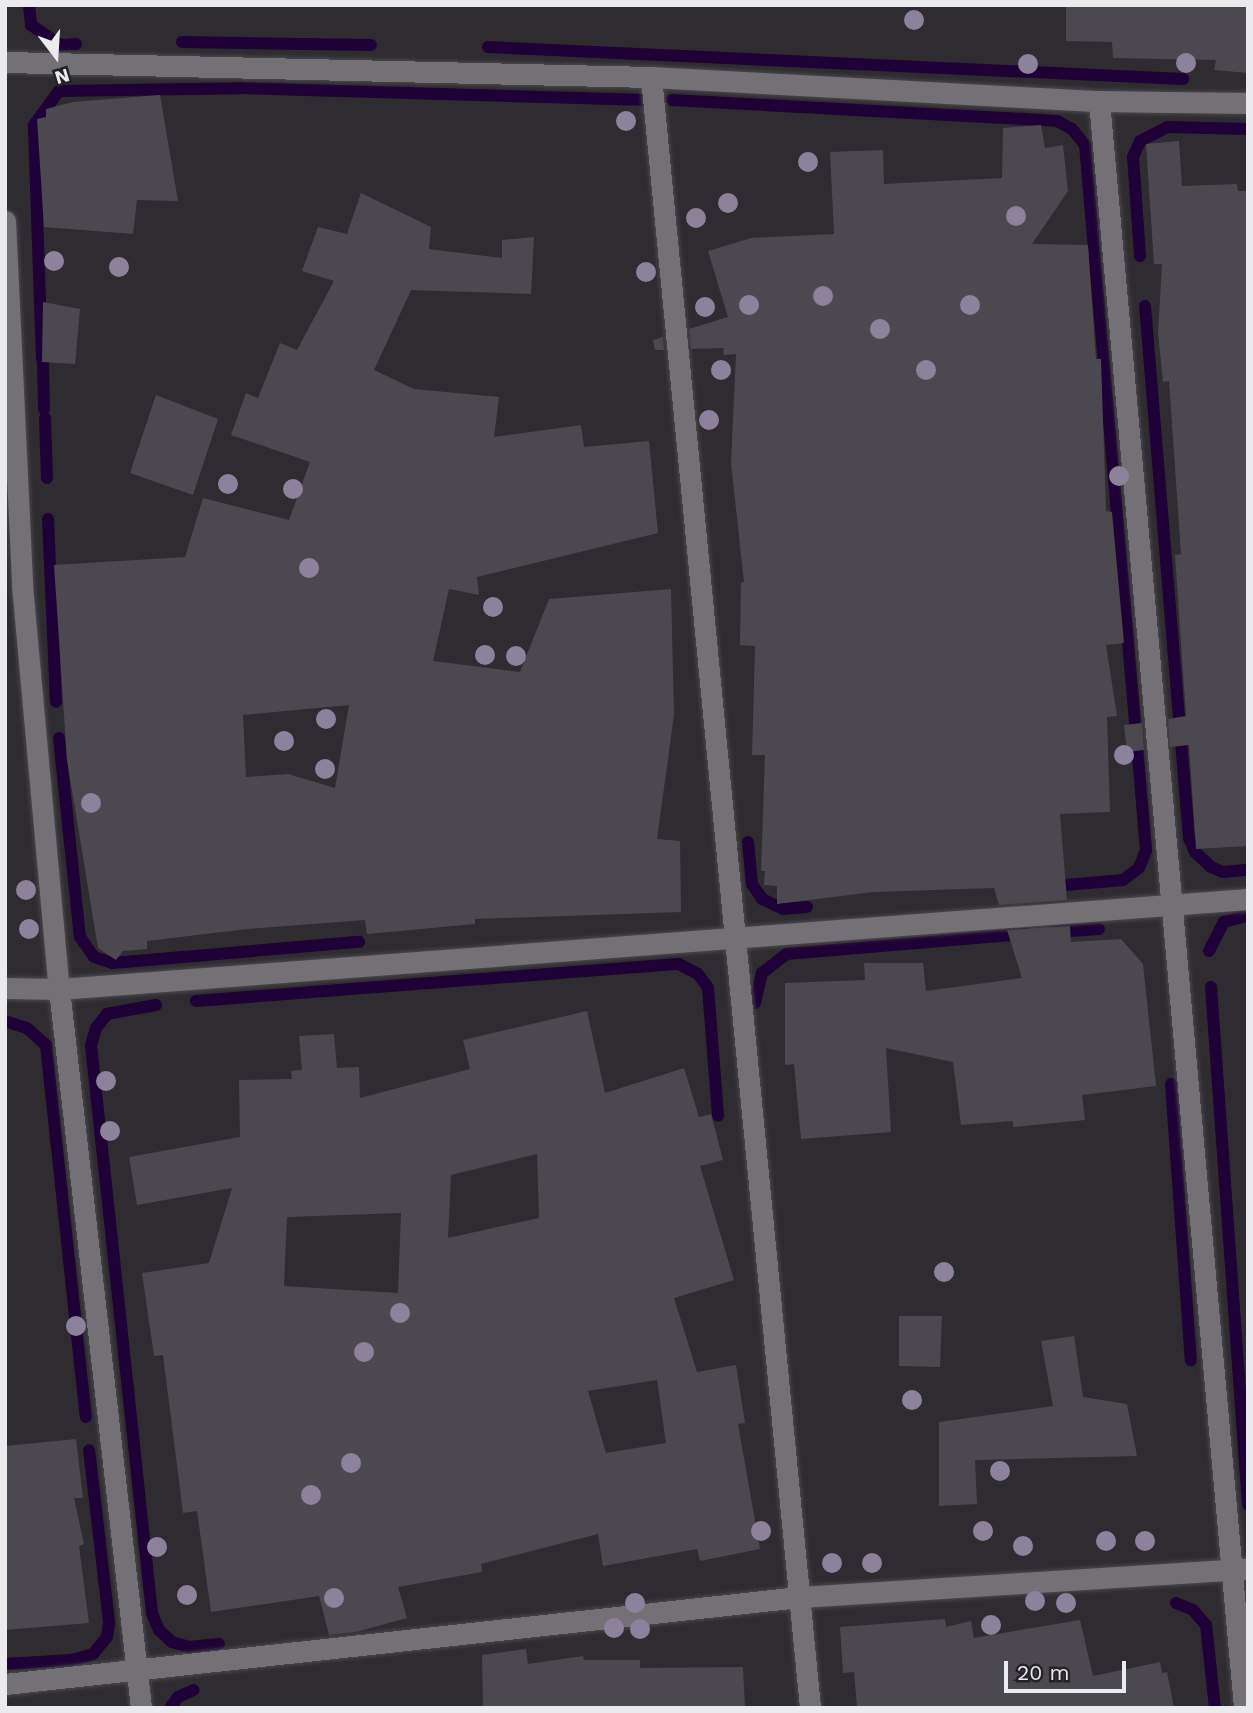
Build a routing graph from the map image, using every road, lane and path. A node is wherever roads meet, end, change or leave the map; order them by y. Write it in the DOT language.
graph roads {
  1 [pos="5,62"];
  2 [pos="651,77"];
  3 [pos="1100,101"];
  4 [pos="1248,103"];
  5 [pos="5,220"];
  6 [pos="14,585"];
  7 [pos="1248,899"];
  8 [pos="1172,906"];
  9 [pos="735,939"];
  10 [pos="5,988"];
  11 [pos="59,989"];
  12 [pos="1240,1570"];
  13 [pos="799,1597"];
  14 [pos="137,1672"];
  15 [pos="5,1684"];
  16 [pos="141,1708"];
  17 [pos="810,1708"];
  18 [pos="1244,1708"];
  1 -- 2 [label="street"];
  2 -- 3 [label="street"];
  2 -- 9 [label="street"];
  3 -- 4 [label="street"];
  3 -- 8 [label="street"];
  5 -- 6 [label="street"];
  6 -- 11 [label="street"];
  7 -- 8 [label="street"];
  8 -- 9 [label="street"];
  8 -- 12 [label="street"];
  9 -- 11 [label="street"];
  9 -- 13 [label="street"];
  10 -- 11 [label="street"];
  11 -- 14 [label="street"];
  12 -- 13 [label="street"];
  12 -- 18 [label="street"];
  13 -- 14 [label="street"];
  13 -- 17 [label="street"];
  14 -- 15 [label="street"];
  14 -- 16 [label="street"];
}
